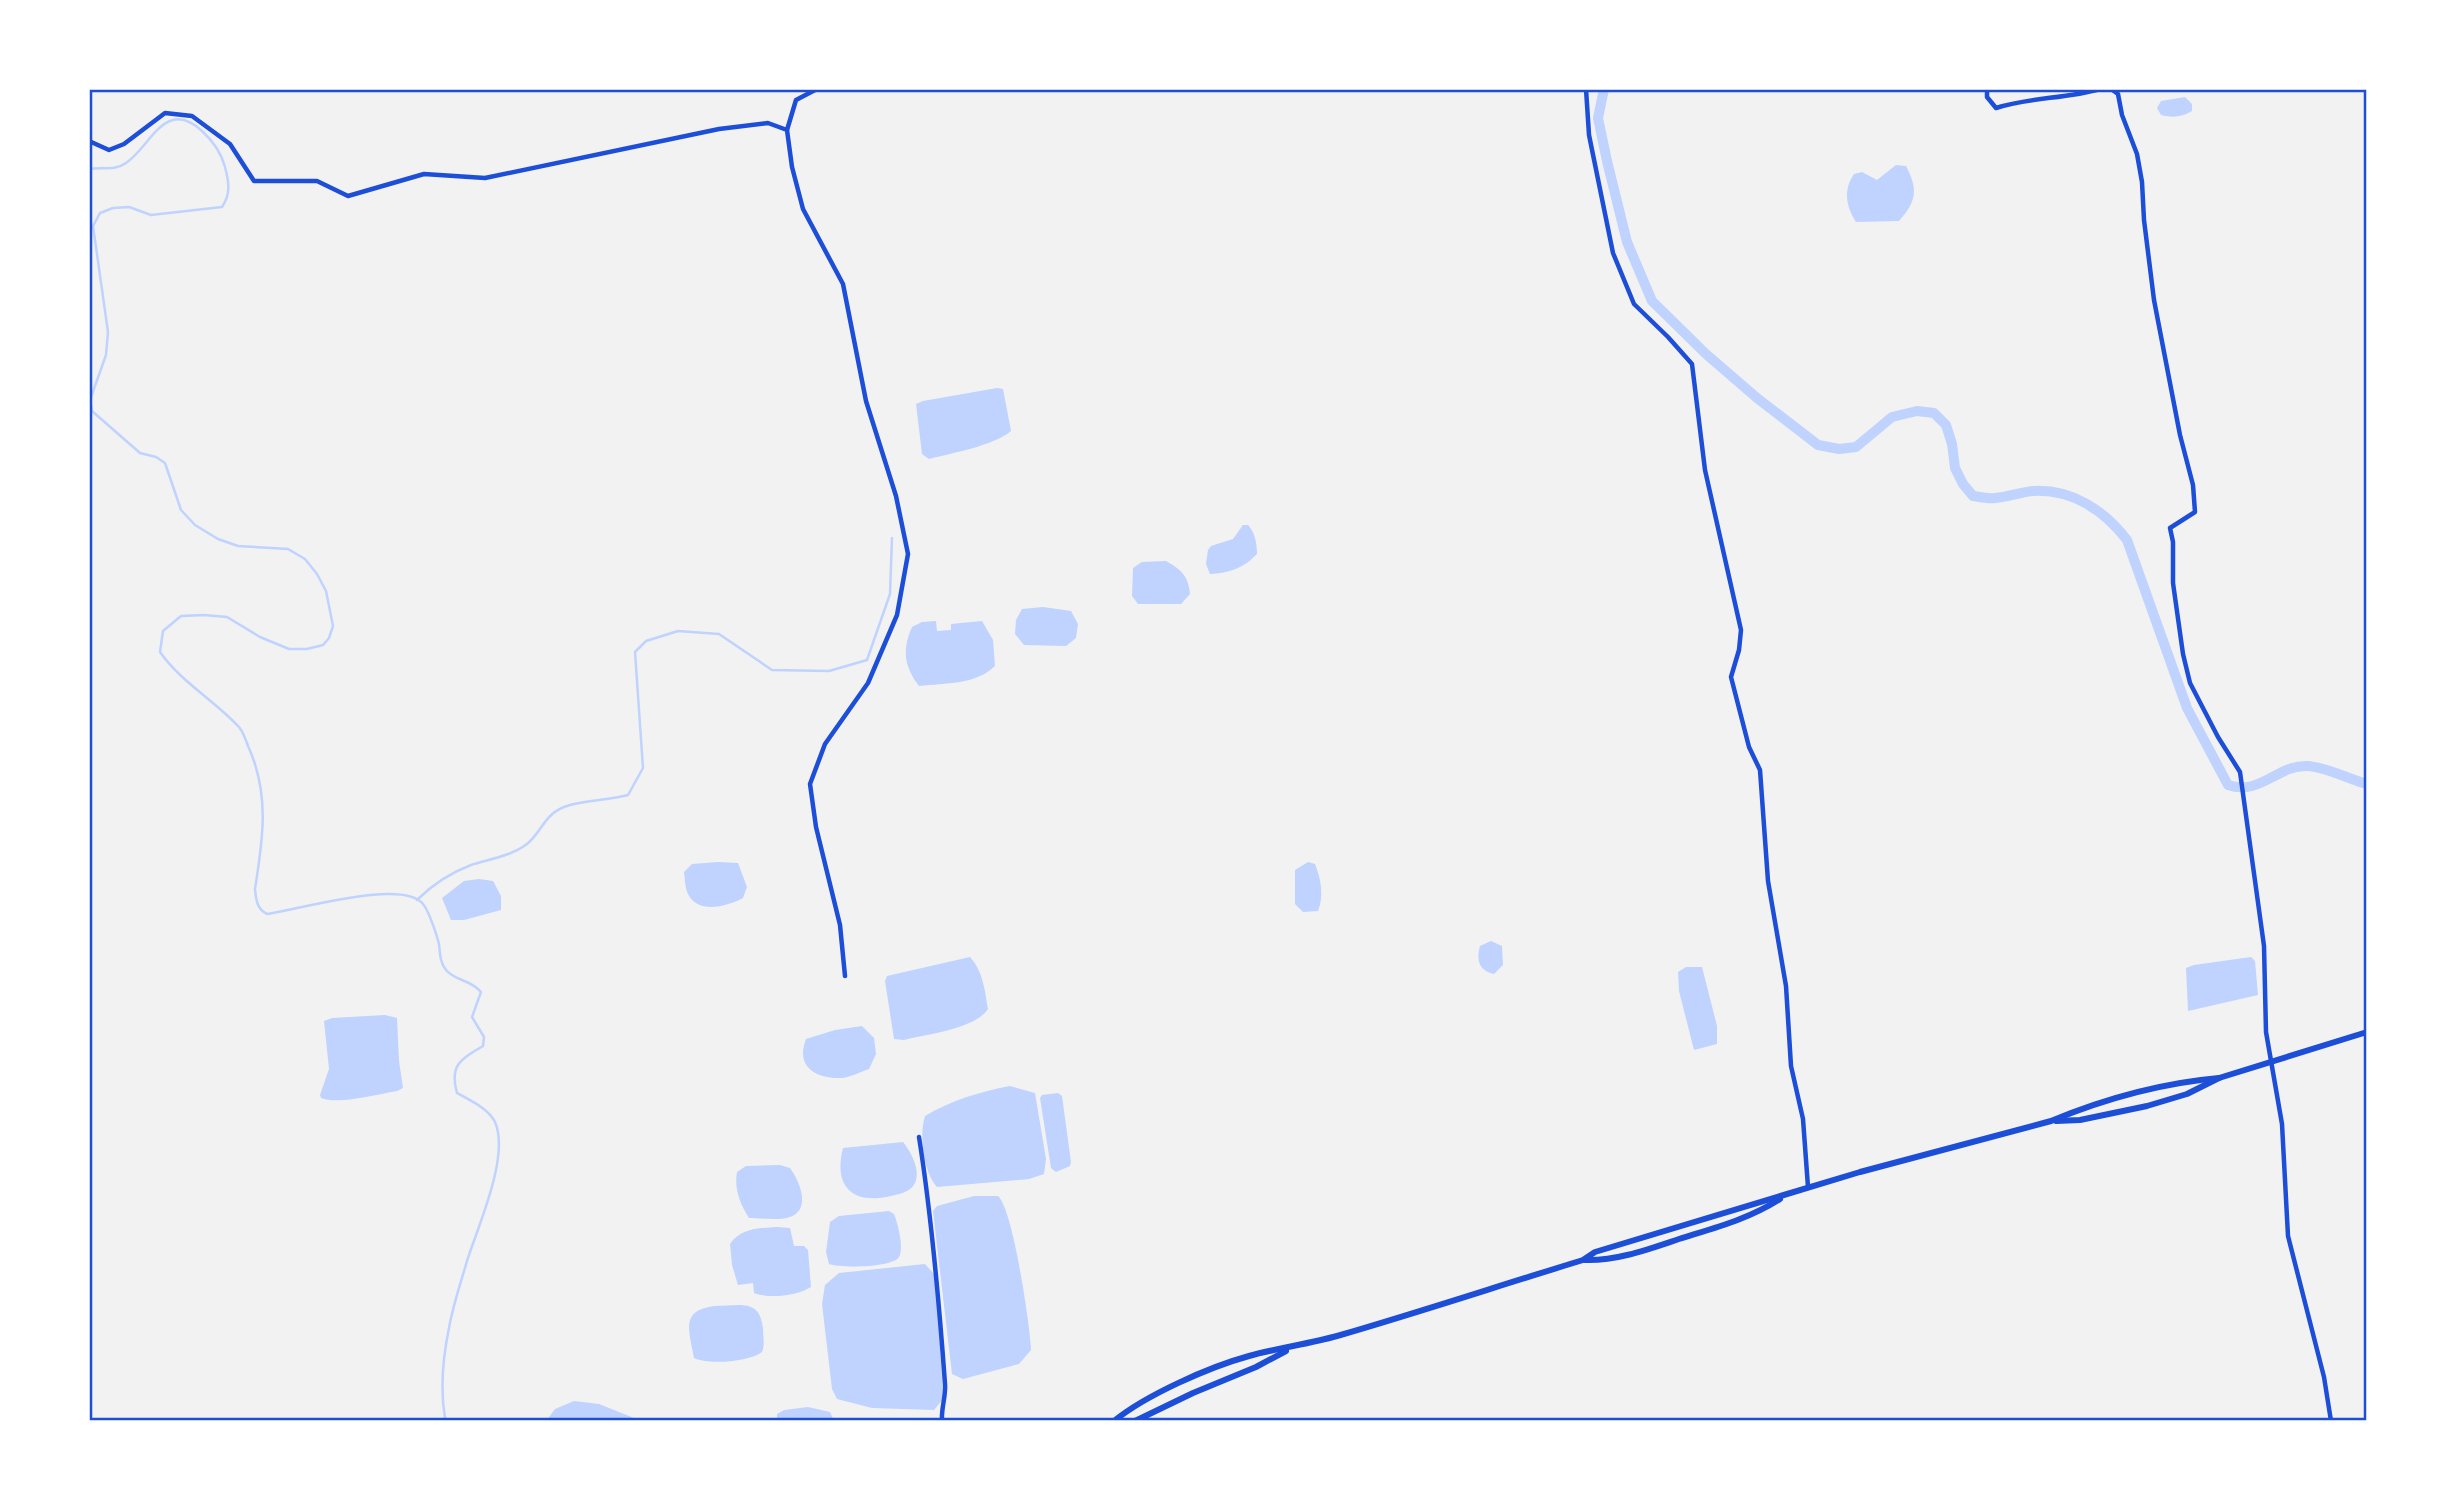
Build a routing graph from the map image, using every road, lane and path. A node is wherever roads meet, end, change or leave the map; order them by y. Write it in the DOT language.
graph roads {
  1 [pos="817,89"];
  2 [pos="1586,89"];
  3 [pos="1987,89"];
  4 [pos="2100,89"];
  5 [pos="2111,89"];
  6 [pos="787,130"];
  7 [pos="89,141"];
  8 [pos="845,976"];
  9 [pos="2367,1032"];
  10 [pos="2270,1062"];
  11 [pos="2219,1078"];
  12 [pos="2051,1121"];
  13 [pos="919,1137"];
  14 [pos="1808,1188"];
  15 [pos="1784,1196"];
  16 [pos="1583,1260"];
  17 [pos="1294,1347"];
  18 [pos="942,1421"];
  19 [pos="1114,1421"];
  20 [pos="1135,1421"];
  21 [pos="2331,1421"];
  1 -- 6 [label="street"];
  2 -- 14 [label="street"];
  3 -- 4 [label="street"];
  5 -- 10 [label="street"];
  6 -- 7 [label="street"];
  6 -- 8 [label="street"];
  9 -- 10 [label="main road"];
  10 -- 11 [label="main road"];
  10 -- 21 [label="street"];
  11 -- 12 [label="main road"];
  11 -- 12 [label="main road"];
  12 -- 14 [label="main road"];
  13 -- 18 [label="street"];
  14 -- 15 [label="main road"];
  15 -- 16 [label="main road"];
  15 -- 16 [label="main road"];
  16 -- 17 [label="main road"];
  17 -- 19 [label="main road"];
  17 -- 20 [label="main road"];
}
